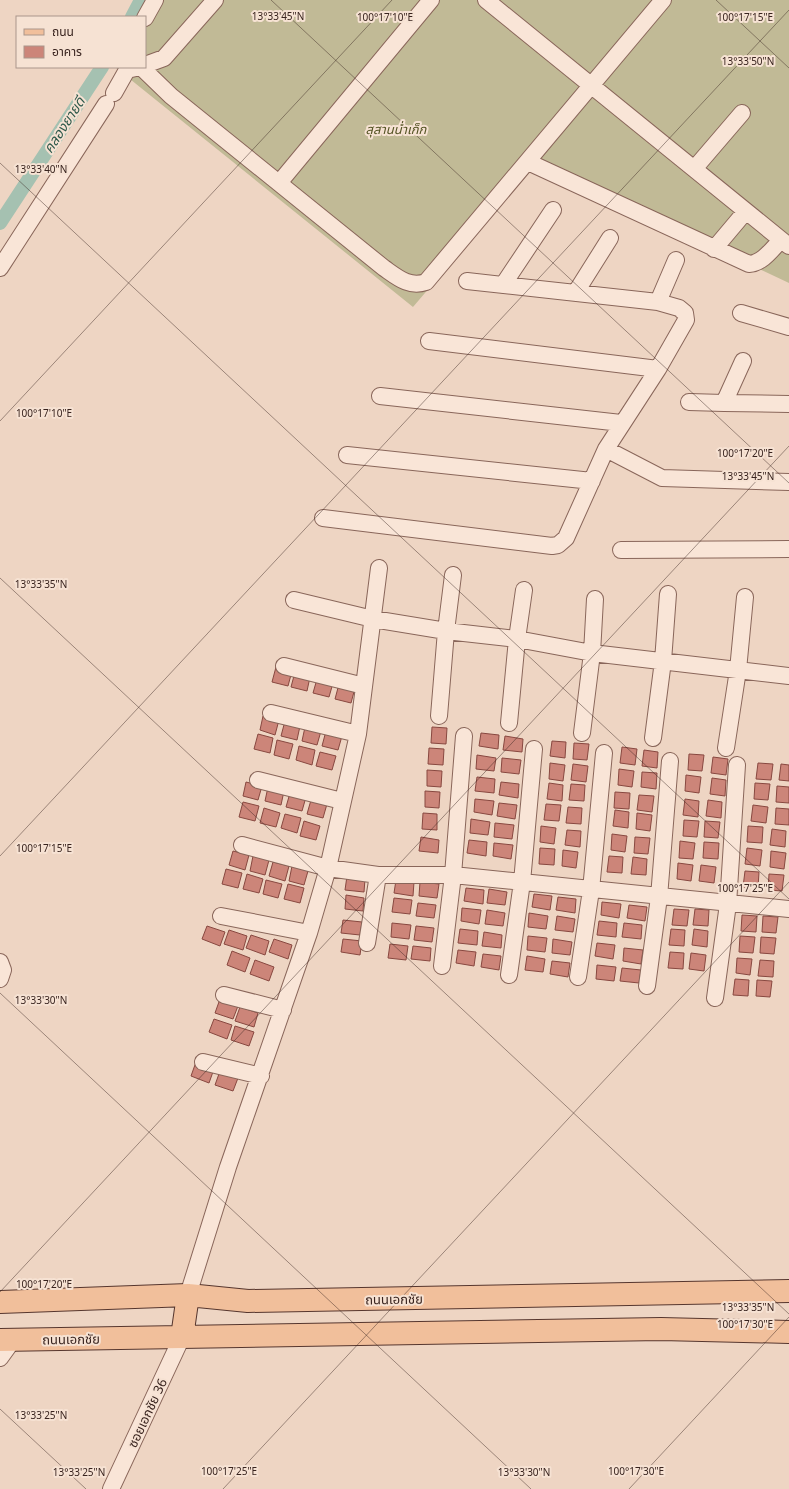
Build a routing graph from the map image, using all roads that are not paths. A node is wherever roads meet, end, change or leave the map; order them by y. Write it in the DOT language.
graph roads {
  1 [pos="155,0"];
  2 [pos="215,0"];
  3 [pos="431,0"];
  4 [pos="486,0"];
  5 [pos="663,0"];
  6 [pos="146,16"];
  7 [pos="146,65"];
  8 [pos="136,68"];
  9 [pos="141,68"];
  10 [pos="592,86"];
  11 [pos="742,113"];
  12 [pos="528,162"];
  13 [pos="694,169"];
  14 [pos="279,183"];
  15 [pos="553,210"];
  16 [pos="746,211"];
  17 [pos="610,238"];
  18 [pos="785,243"];
  19 [pos="714,249"];
  20 [pos="676,260"];
  21 [pos="0,268"];
  22 [pos="467,281"];
  23 [pos="503,285"];
  24 [pos="576,292"];
  25 [pos="658,302"];
  26 [pos="741,312"];
  27 [pos="789,327"];
  28 [pos="429,341"];
  29 [pos="743,361"];
  30 [pos="658,369"];
  31 [pos="380,396"];
  32 [pos="689,402"];
  33 [pos="724,403"];
  34 [pos="789,404"];
  35 [pos="622,423"];
  36 [pos="606,449"];
  37 [pos="348,455"];
  38 [pos="592,481"];
  39 [pos="789,482"];
  40 [pos="323,518"];
  41 [pos="789,549"];
  42 [pos="621,550"];
  43 [pos="379,568"];
  44 [pos="453,575"];
  45 [pos="524,590"];
  46 [pos="668,594"];
  47 [pos="745,598"];
  48 [pos="294,600"];
  49 [pos="595,600"];
  50 [pos="373,618"];
  51 [pos="446,631"];
  52 [pos="517,639"];
  53 [pos="592,653"];
  54 [pos="663,661"];
  55 [pos="284,666"];
  56 [pos="738,670"];
  57 [pos="789,676"];
  58 [pos="364,686"];
  59 [pos="271,713"];
  60 [pos="439,716"];
  61 [pos="509,723"];
  62 [pos="582,733"];
  63 [pos="358,734"];
  64 [pos="464,736"];
  65 [pos="652,738"];
  66 [pos="726,748"];
  67 [pos="534,749"];
  68 [pos="604,753"];
  69 [pos="670,761"];
  70 [pos="737,765"];
  71 [pos="258,780"];
  72 [pos="342,801"];
  73 [pos="242,844"];
  74 [pos="328,868"];
  75 [pos="453,875"];
  76 [pos="378,876"];
  77 [pos="522,882"];
  78 [pos="591,890"];
  79 [pos="659,897"];
  80 [pos="728,904"];
  81 [pos="789,910"];
  82 [pos="221,916"];
  83 [pos="309,933"];
  84 [pos="367,943"];
  85 [pos="0,962"];
  86 [pos="442,966"];
  87 [pos="509,975"];
  88 [pos="578,977"];
  89 [pos="0,979"];
  90 [pos="647,986"];
  91 [pos="224,995"];
  92 [pos="715,998"];
  93 [pos="283,1010"];
  94 [pos="203,1062"];
  95 [pos="261,1076"];
  96 [pos="789,1291"];
  97 [pos="188,1295"];
  98 [pos="0,1302"];
  99 [pos="789,1332"];
  100 [pos="182,1337"];
  101 [pos="7,1340"];
  102 [pos="0,1358"];
  103 [pos="111,1489"];
  1 -- 6 [label="street"];
  2 -- 7 [label="street"];
  3 -- 14 [label="street"];
  4 -- 10 [label="street"];
  5 -- 10 [label="street"];
  8 -- 21 [label="street"];
  9 -- 14 [label="street"];
  10 -- 12 [label="street"];
  10 -- 13 [label="street"];
  11 -- 13 [label="street"];
  12 -- 14 [label="street"];
  12 -- 19 [label="street"];
  13 -- 16 [label="street"];
  15 -- 23 [label="street"];
  16 -- 18 [label="street"];
  16 -- 19 [label="street"];
  17 -- 24 [label="street"];
  18 -- 19 [label="street"];
  20 -- 25 [label="street"];
  22 -- 23 [label="street"];
  23 -- 24 [label="street"];
  24 -- 25 [label="street"];
  25 -- 30 [label="street"];
  26 -- 27 [label="street"];
  28 -- 30 [label="street"];
  29 -- 33 [label="street"];
  30 -- 35 [label="street"];
  31 -- 35 [label="street"];
  32 -- 33 [label="street"];
  33 -- 34 [label="street"];
  35 -- 36 [label="street"];
  36 -- 38 [label="street"];
  36 -- 39 [label="street"];
  37 -- 38 [label="street"];
  38 -- 40 [label="street"];
  41 -- 42 [label="street"];
  43 -- 50 [label="street"];
  44 -- 51 [label="street"];
  45 -- 52 [label="street"];
  46 -- 54 [label="street"];
  47 -- 56 [label="street"];
  48 -- 50 [label="street"];
  49 -- 53 [label="street"];
  50 -- 51 [label="street"];
  50 -- 58 [label="street"];
  51 -- 52 [label="street"];
  51 -- 60 [label="street"];
  52 -- 53 [label="street"];
  52 -- 61 [label="street"];
  53 -- 54 [label="street"];
  53 -- 62 [label="street"];
  54 -- 56 [label="street"];
  54 -- 65 [label="street"];
  55 -- 58 [label="street"];
  56 -- 57 [label="street"];
  56 -- 66 [label="street"];
  58 -- 63 [label="street"];
  59 -- 63 [label="street"];
  63 -- 72 [label="street"];
  64 -- 75 [label="street"];
  67 -- 77 [label="street"];
  68 -- 78 [label="street"];
  69 -- 79 [label="street"];
  70 -- 80 [label="street"];
  71 -- 72 [label="street"];
  72 -- 74 [label="street"];
  73 -- 74 [label="street"];
  74 -- 76 [label="street"];
  74 -- 83 [label="street"];
  75 -- 76 [label="street"];
  75 -- 77 [label="street"];
  75 -- 86 [label="street"];
  76 -- 84 [label="street"];
  77 -- 78 [label="street"];
  77 -- 87 [label="street"];
  78 -- 79 [label="street"];
  78 -- 88 [label="street"];
  79 -- 80 [label="street"];
  79 -- 90 [label="street"];
  80 -- 81 [label="street"];
  80 -- 92 [label="street"];
  82 -- 83 [label="street"];
  83 -- 93 [label="street"];
  85 -- 89 [label="street"];
  91 -- 93 [label="street"];
  93 -- 95 [label="street"];
  94 -- 95 [label="street"];
  95 -- 97 [label="street"];
  96 -- 97 [label="main road, ถนนเอกชัย"];
  97 -- 98 [label="main road, ถนนเอกชัย"];
  97 -- 100 [label="main road"];
  99 -- 100 [label="main road, ถนนเอกชัย"];
  100 -- 101 [label="main road, ถนนเอกชัย"];
  100 -- 103 [label="street, ซอยเอกชัย 36"];
  101 -- 102 [label="street"];
}
